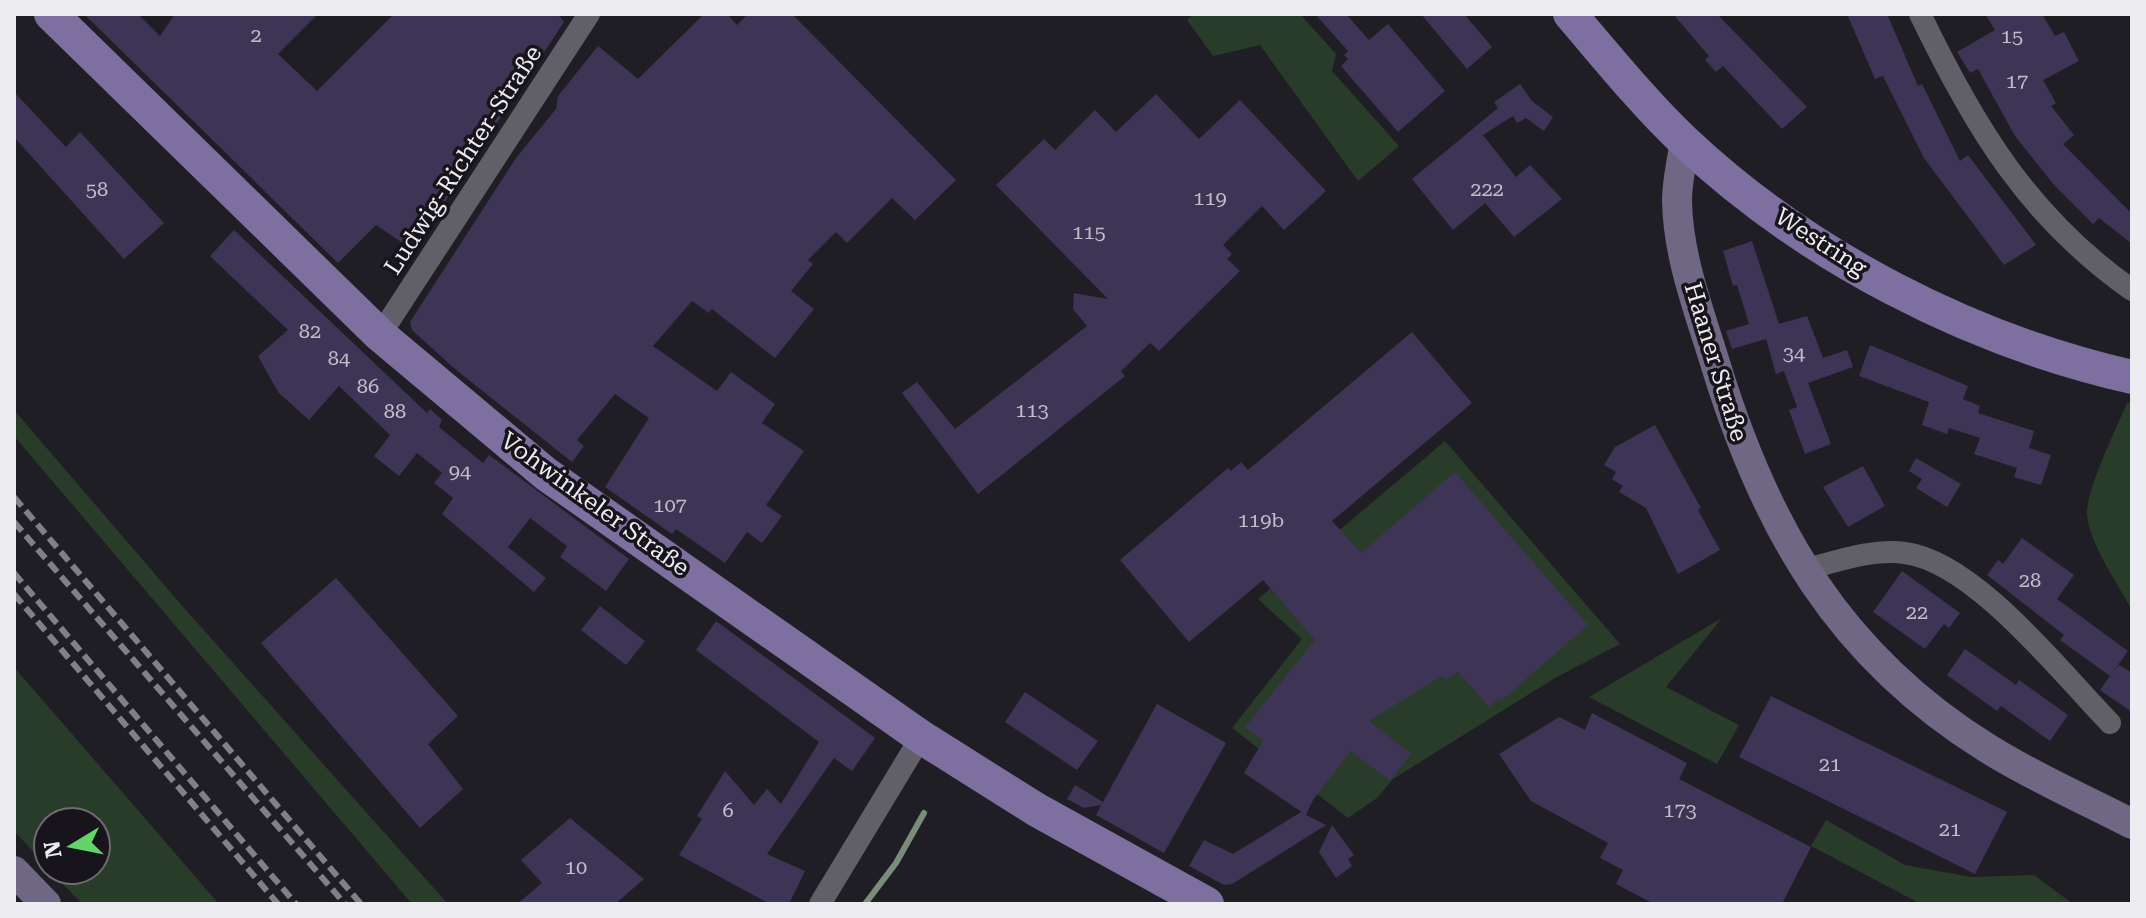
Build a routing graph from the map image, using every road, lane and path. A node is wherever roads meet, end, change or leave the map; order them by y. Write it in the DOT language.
graph roads {
  1 [pos="51,14"];
  2 [pos="589,14"];
  3 [pos="1570,14"];
  4 [pos="1920,14"];
  5 [pos="1685,141"];
  6 [pos="2132,290"];
  7 [pos="380,335"];
  8 [pos="2132,377"];
  9 [pos="1803,570"];
  10 [pos="2110,723"];
  11 [pos="921,737"];
  12 [pos="2132,824"];
  13 [pos="14,871"];
  14 [pos="1195,901"];
  15 [pos="46,904"];
  16 [pos="820,904"];
  1 -- 7 [label="main road, Vohwinkeler Straße"];
  2 -- 7 [label="street, Ludwig-Richter-Straße"];
  3 -- 5 [label="main road, Westring"];
  4 -- 6 [label="street"];
  5 -- 8 [label="main road, Westring"];
  5 -- 9 [label="main road, Haaner Straße"];
  7 -- 11 [label="main road, Vohwinkeler Straße"];
  9 -- 10 [label="street"];
  9 -- 12 [label="main road, Haaner Straße"];
  11 -- 14 [label="main road, Vohwinkeler Straße"];
  11 -- 16 [label="street"];
  13 -- 15 [label="main road"];
}
